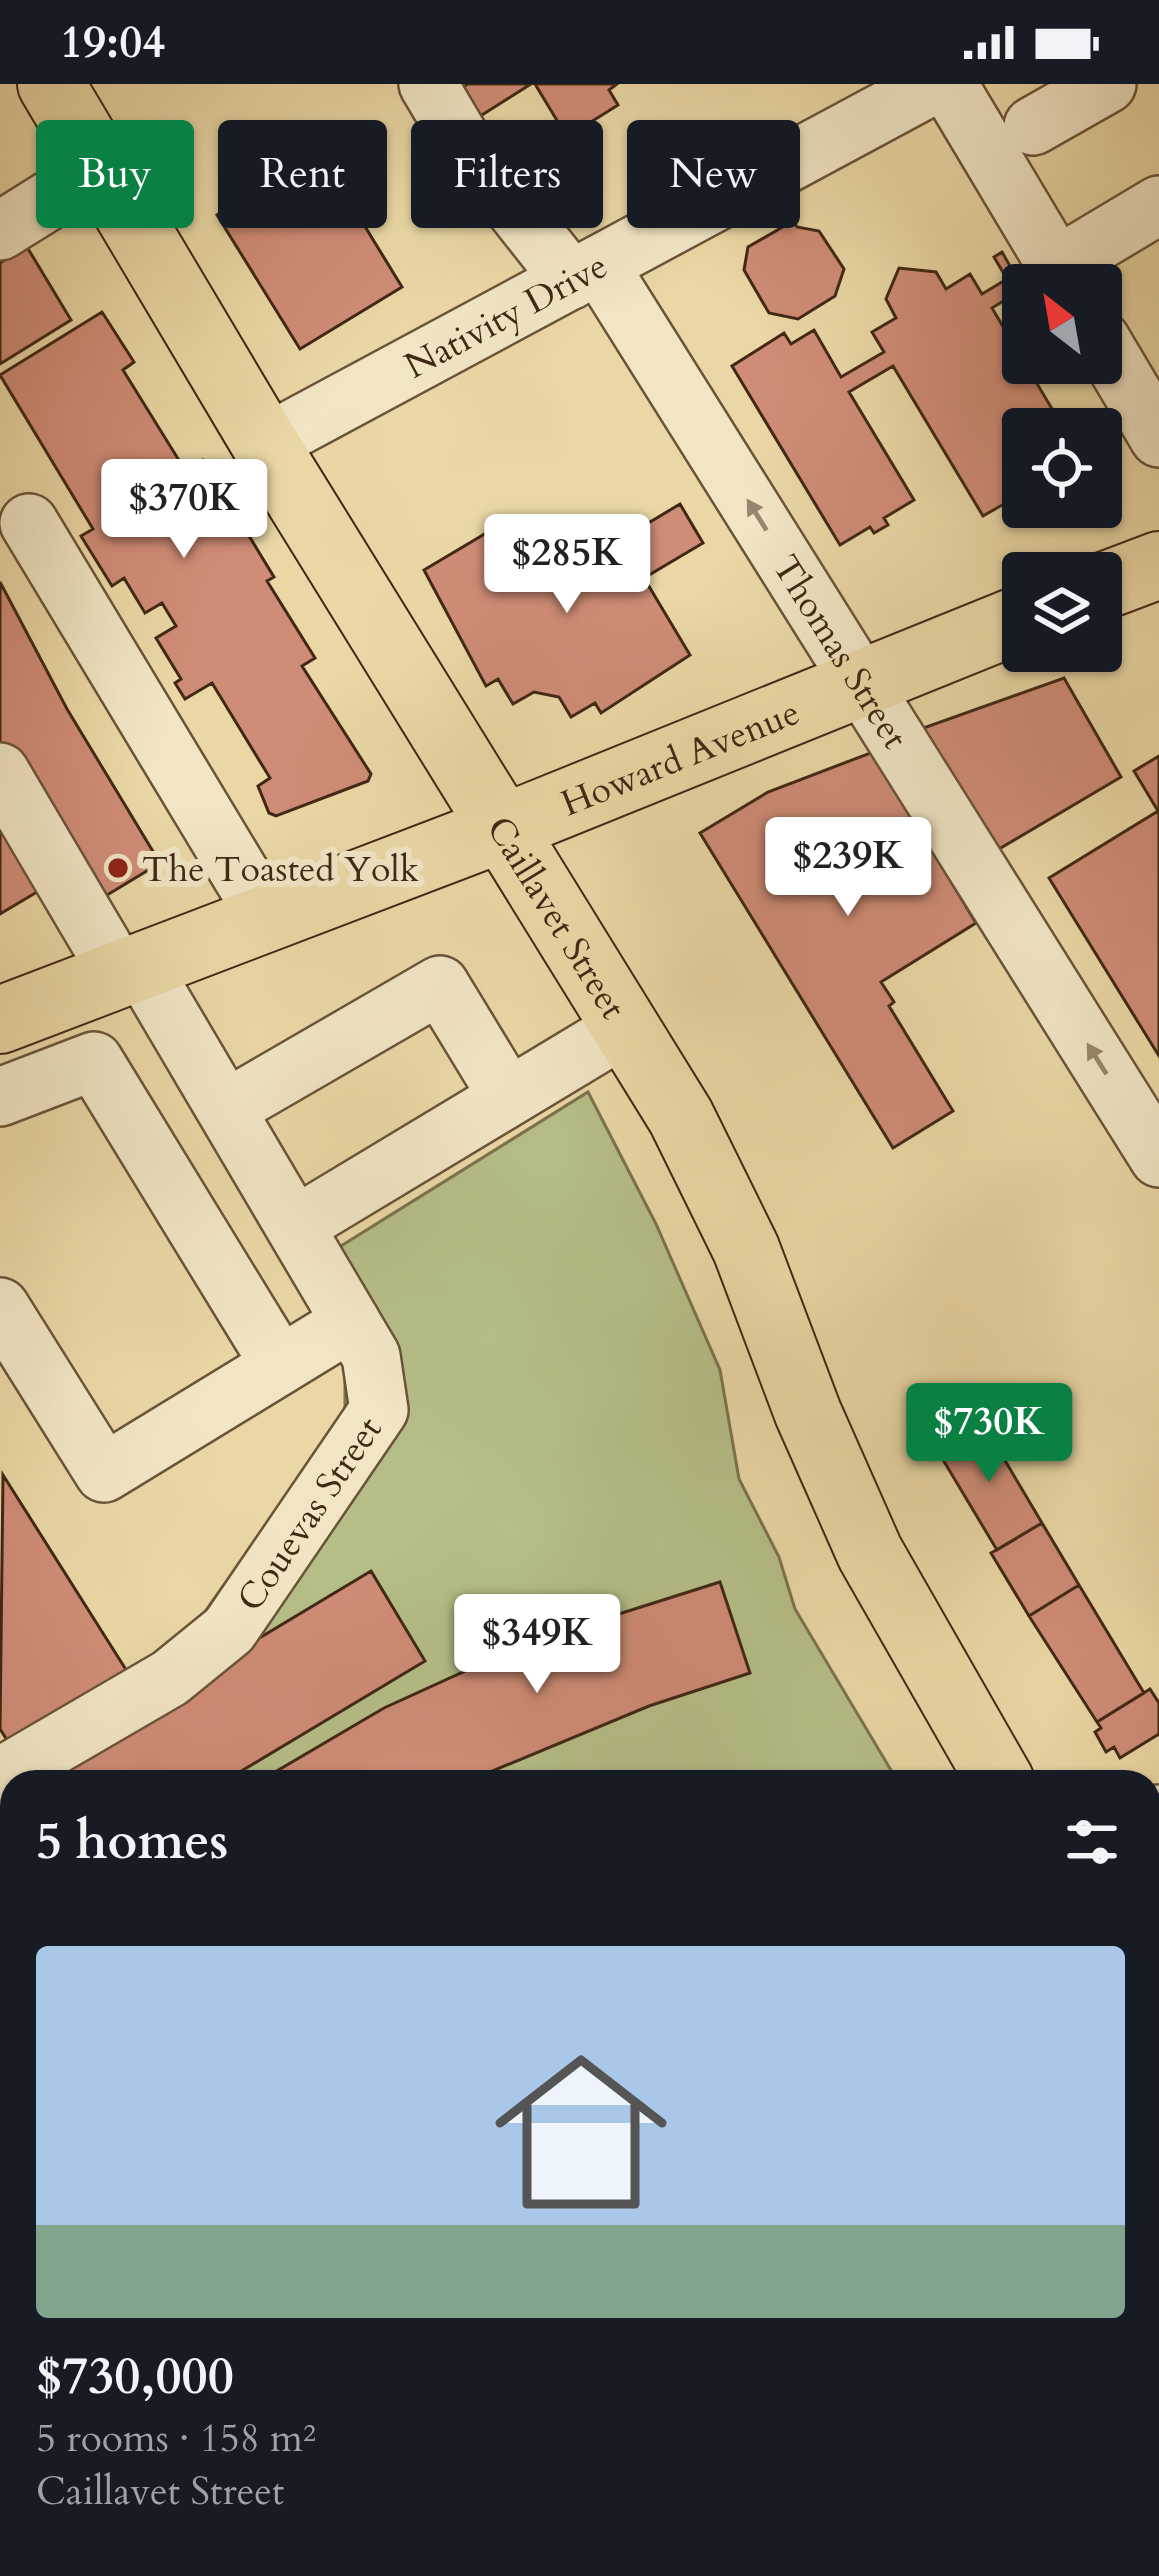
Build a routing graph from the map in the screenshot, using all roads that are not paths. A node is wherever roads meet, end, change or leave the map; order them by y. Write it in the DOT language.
graph roads {
  1 [pos="51,84"];
  2 [pos="428,84"];
  3 [pos="935,84"];
  4 [pos="948,84"];
  5 [pos="1107,84"];
  6 [pos="72,120"];
  7 [pos="1033,126"];
  8 [pos="1159,206"];
  9 [pos="36,209"];
  10 [pos="137,228"];
  11 [pos="0,231"];
  12 [pos="1055,264"];
  13 [pos="1079,264"];
  14 [pos="585,272"];
  15 [pos="1122,375"];
  16 [pos="1159,438"];
  17 [pos="265,444"];
  18 [pos="29,523"];
  19 [pos="1159,565"];
  20 [pos="1122,579"];
  21 [pos="1002,627"];
  22 [pos="864,686"];
  23 [pos="0,772"];
  24 [pos="506,827"];
  25 [pos="267,919"];
  26 [pos="130,970"];
  27 [pos="0,1021"];
  28 [pos="627,1026"];
  29 [pos="0,1097"];
  30 [pos="508,1097"];
  31 [pos="226,1109"];
  32 [pos="1157,1152"];
  33 [pos="295,1226"];
  34 [pos="0,1307"];
  35 [pos="351,1322"];
  36 [pos="280,1365"];
  37 [pos="12,1770"];
  38 [pos="994,1770"];
  1 -- 6 [label="main road, Caillavet Street"];
  2 -- 14 [label="street, Thomas Street"];
  3 -- 14 [label="street, Nativity Drive"];
  4 -- 12 [label="street"];
  5 -- 7 [label="street"];
  8 -- 13 [label="street"];
  9 -- 11 [label="street"];
  10 -- 17 [label="main road, Caillavet Street"];
  14 -- 17 [label="street, Nativity Drive"];
  22 -- 14 [label="street, Thomas Street, one-way"];
  15 -- 16 [label="street"];
  17 -- 24 [label="main road, Caillavet Street"];
  18 -- 25 [label="street"];
  19 -- 20 [label="main road"];
  21 -- 22 [label="main road, Howard Avenue"];
  22 -- 24 [label="main road, Howard Avenue"];
  32 -- 22 [label="street, Thomas Street, one-way"];
  23 -- 26 [label="street, Couevas Street"];
  24 -- 25 [label="main road, Howard Avenue"];
  24 -- 28 [label="main road, Caillavet Street"];
  25 -- 26 [label="main road, Howard Avenue"];
  26 -- 27 [label="main road, Howard Avenue"];
  26 -- 31 [label="street, Couevas Street"];
  28 -- 30 [label="street"];
  28 -- 38 [label="main road, Caillavet Street"];
  29 -- 36 [label="street"];
  30 -- 31 [label="street"];
  30 -- 33 [label="street"];
  31 -- 33 [label="street, Couevas Street"];
  33 -- 35 [label="street, Couevas Street"];
  34 -- 36 [label="street"];
  35 -- 36 [label="street"];
  35 -- 37 [label="street, Couevas Street"];
}
